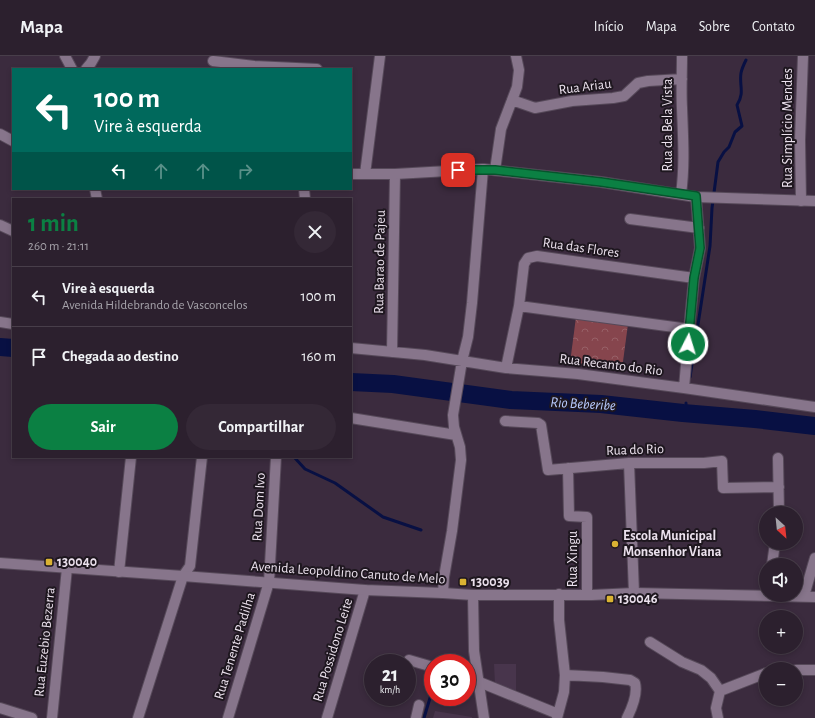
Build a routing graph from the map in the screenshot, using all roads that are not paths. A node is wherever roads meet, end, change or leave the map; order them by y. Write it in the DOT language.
graph roads {
  1 [pos="65,56"];
  2 [pos="95,56"];
  3 [pos="380,56"];
  4 [pos="516,56"];
  5 [pos="682,56"];
  6 [pos="802,56"];
  7 [pos="212,62"];
  8 [pos="71,68"];
  9 [pos="87,68"];
  10 [pos="296,68"];
  11 [pos="682,79"];
  12 [pos="512,100"];
  13 [pos="0,134"];
  14 [pos="12,140"];
  15 [pos="483,169"];
  16 [pos="495,170"];
  17 [pos="352,174"];
  18 [pos="365,174"];
  19 [pos="395,174"];
  20 [pos="681,194"];
  21 [pos="701,197"];
  22 [pos="801,201"];
  23 [pos="815,201"];
  24 [pos="630,219"];
  25 [pos="0,225"];
  26 [pos="699,228"];
  27 [pos="12,231"];
  28 [pos="694,278"];
  29 [pos="519,306"];
  30 [pos="0,322"];
  31 [pos="12,324"];
  32 [pos="689,329"];
  33 [pos="352,348"];
  34 [pos="392,352"];
  35 [pos="462,361"];
  36 [pos="506,368"];
  37 [pos="684,388"];
  38 [pos="815,407"];
  39 [pos="352,418"];
  40 [pos="505,421"];
  41 [pos="456,435"];
  42 [pos="131,458"];
  43 [pos="202,458"];
  44 [pos="276,458"];
  45 [pos="778,458"];
  46 [pos="629,463"];
  47 [pos="568,468"];
  48 [pos="779,487"];
  49 [pos="779,506"];
  50 [pos="815,558"];
  51 [pos="0,563"];
  52 [pos="67,568"];
  53 [pos="119,572"];
  54 [pos="183,576"];
  55 [pos="269,582"];
  56 [pos="365,590"];
  57 [pos="443,592"];
  58 [pos="634,593"];
  59 [pos="560,594"];
  60 [pos="587,594"];
  61 [pos="473,595"];
  62 [pos="759,595"];
  63 [pos="804,596"];
  64 [pos="815,597"];
  65 [pos="650,642"];
  66 [pos="803,670"];
  67 [pos="815,670"];
  68 [pos="564,674"];
  69 [pos="759,676"];
  70 [pos="478,681"];
  71 [pos="720,691"];
  72 [pos="419,705"];
  73 [pos="0,708"];
  74 [pos="557,716"];
  75 [pos="32,718"];
  76 [pos="52,718"];
  77 [pos="138,718"];
  78 [pos="228,718"];
  79 [pos="327,718"];
  80 [pos="416,718"];
  81 [pos="484,718"];
  82 [pos="627,718"];
  83 [pos="718,718"];
  1 -- 8 [label="street"];
  2 -- 9 [label="street"];
  3 -- 18 [label="street"];
  4 -- 12 [label="street"];
  5 -- 11 [label="street, Rua da Bela Vista"];
  6 -- 22 [label="street, Rua Simplício Mendes"];
  7 -- 10 [label="street"];
  11 -- 12 [label="street, Rua Ariau"];
  11 -- 20 [label="street, Rua da Bela Vista"];
  12 -- 16 [label="street"];
  13 -- 14 [label="street"];
  15 -- 16 [label="street"];
  15 -- 19 [label="street"];
  15 -- 35 [label="street"];
  16 -- 20 [label="street"];
  17 -- 18 [label="street"];
  18 -- 19 [label="street"];
  19 -- 34 [label="street, Rua Barao de Pajeu"];
  20 -- 21 [label="street"];
  21 -- 22 [label="street"];
  21 -- 26 [label="street"];
  22 -- 23 [label="street"];
  24 -- 26 [label="street"];
  25 -- 27 [label="street"];
  26 -- 28 [label="street"];
  28 -- 29 [label="street, Rua das Flores"];
  28 -- 32 [label="street"];
  29 -- 32 [label="street"];
  29 -- 36 [label="street, Rua das Flores"];
  30 -- 31 [label="street"];
  32 -- 37 [label="street"];
  33 -- 34 [label="street, Rua Recanto do Rio"];
  34 -- 35 [label="street, Rua Recanto do Rio"];
  35 -- 36 [label="street, Rua Recanto do Rio"];
  35 -- 41 [label="street"];
  36 -- 37 [label="street, Rua Recanto do Rio"];
  37 -- 38 [label="street, Rua Recanto do Rio"];
  39 -- 41 [label="street"];
  40 -- 47 [label="street, Rua do Rio"];
  41 -- 57 [label="street"];
  42 -- 53 [label="street"];
  43 -- 54 [label="street"];
  44 -- 55 [label="street, Rua Dom Ivo"];
  45 -- 48 [label="street"];
  46 -- 47 [label="street, Rua do Rio"];
  46 -- 48 [label="street, Rua do Rio"];
  46 -- 58 [label="street"];
  47 -- 60 [label="street, Rua Xingu"];
  48 -- 49 [label="street"];
  50 -- 63 [label="street"];
  51 -- 52 [label="street, Avenida Leopoldino Canuto de Melo"];
  52 -- 53 [label="street, Avenida Leopoldino Canuto de Melo"];
  52 -- 76 [label="street, Rua Euzebio Bezerra"];
  53 -- 54 [label="street, Avenida Leopoldino Canuto de Melo"];
  54 -- 55 [label="street, Avenida Leopoldino Canuto de Melo"];
  54 -- 77 [label="street"];
  55 -- 56 [label="street, Avenida Leopoldino Canuto de Melo"];
  55 -- 78 [label="street, Rua Tenente Padilha"];
  56 -- 57 [label="street, Avenida Leopoldino Canuto de Melo"];
  56 -- 79 [label="street, Rua Possidono Leite"];
  57 -- 61 [label="street, Avenida Leopoldino Canuto de Melo"];
  58 -- 60 [label="street, Avenida Leopoldino Canuto de Melo"];
  58 -- 62 [label="street, Avenida Leopoldino Canuto de Melo"];
  59 -- 60 [label="street, Avenida Leopoldino Canuto de Melo"];
  59 -- 61 [label="street, Avenida Leopoldino Canuto de Melo"];
  59 -- 68 [label="street"];
  61 -- 70 [label="street"];
  63 -- 64 [label="street, Avenida Leopoldino Canuto de Melo"];
  65 -- 71 [label="street"];
  66 -- 67 [label="street"];
  68 -- 74 [label="street"];
  68 -- 82 [label="street"];
  69 -- 71 [label="street"];
  70 -- 74 [label="street"];
  70 -- 81 [label="street"];
  71 -- 83 [label="street"];
  72 -- 80 [label="street"];
  73 -- 75 [label="street"];
}
